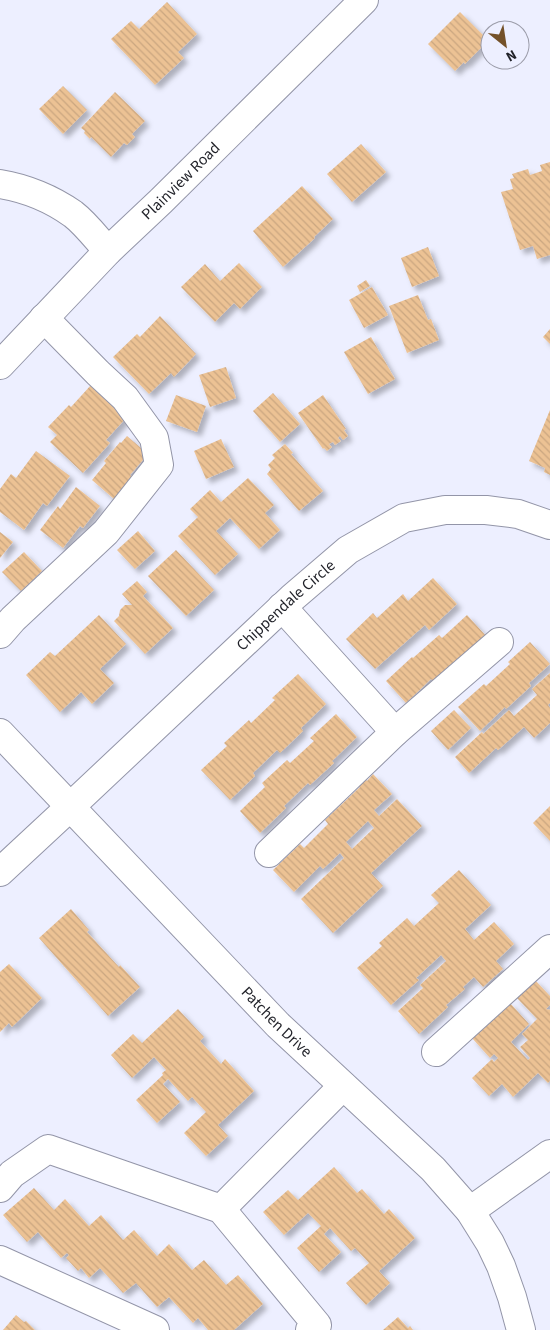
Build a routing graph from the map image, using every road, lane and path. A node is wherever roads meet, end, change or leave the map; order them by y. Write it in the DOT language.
graph roads {
  1 [pos="364,0"];
  2 [pos="0,184"];
  3 [pos="108,251"];
  4 [pos="44,318"];
  5 [pos="0,365"];
  6 [pos="550,525"];
  7 [pos="282,607"];
  8 [pos="0,634"];
  9 [pos="499,642"];
  10 [pos="395,732"];
  11 [pos="0,733"];
  12 [pos="70,807"];
  13 [pos="269,853"];
  14 [pos="0,872"];
  15 [pos="550,948"];
  16 [pos="436,1052"];
  17 [pos="343,1086"];
  18 [pos="550,1154"];
  19 [pos="0,1188"];
  20 [pos="221,1209"];
  21 [pos="470,1211"];
  22 [pos="0,1260"];
  23 [pos="155,1330"];
  24 [pos="310,1330"];
  25 [pos="521,1330"];
  1 -- 3 [label="street, Plainview Road"];
  2 -- 3 [label="street"];
  3 -- 4 [label="street, Plainview Road"];
  4 -- 5 [label="street, Plainview Road"];
  4 -- 8 [label="street"];
  6 -- 7 [label="street, Chippendale Circle"];
  7 -- 10 [label="street"];
  7 -- 12 [label="street, Chippendale Circle"];
  9 -- 10 [label="street"];
  10 -- 13 [label="street"];
  11 -- 12 [label="street, Patchen Drive"];
  12 -- 14 [label="street, Chippendale Circle"];
  12 -- 17 [label="street, Patchen Drive"];
  15 -- 16 [label="street"];
  17 -- 20 [label="street"];
  17 -- 21 [label="street, Patchen Drive"];
  18 -- 21 [label="street"];
  19 -- 20 [label="street"];
  20 -- 24 [label="street"];
  21 -- 25 [label="street, Patchen Drive"];
  22 -- 23 [label="street"];
}
